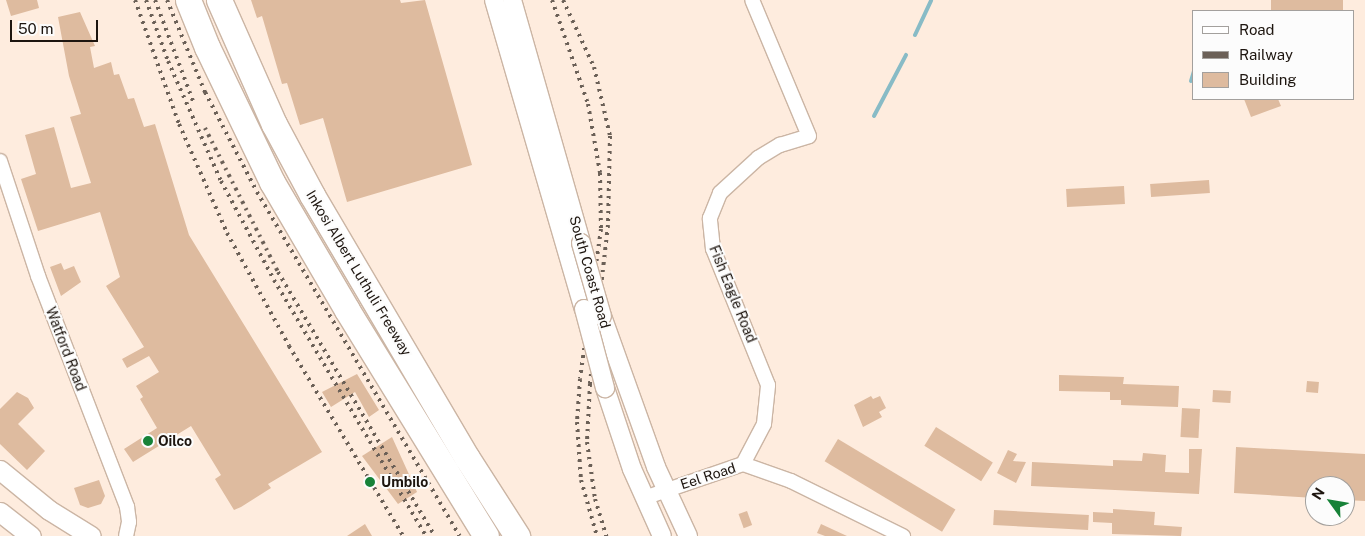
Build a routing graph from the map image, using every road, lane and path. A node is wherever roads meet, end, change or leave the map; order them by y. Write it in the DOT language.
graph roads {
  1 [pos="188,0"];
  2 [pos="219,0"];
  3 [pos="494,0"];
  4 [pos="512,0"];
  5 [pos="752,0"];
  6 [pos="0,161"];
  7 [pos="743,464"];
  8 [pos="0,470"];
  9 [pos="665,490"];
  10 [pos="644,498"];
  11 [pos="0,512"];
  12 [pos="31,536"];
  13 [pos="91,536"];
  14 [pos="126,536"];
  15 [pos="486,536"];
  16 [pos="517,536"];
  17 [pos="662,536"];
  18 [pos="688,536"];
  19 [pos="903,536"];
  1 -- 15 [label="highway, Inkosi Albert Luthuli Freeway"];
  2 -- 16 [label="highway, Inkosi Albert Luthuli Freeway"];
  3 -- 10 [label="street, South Coast Road, bridge"];
  4 -- 9 [label="street, South Coast Road, bridge"];
  5 -- 7 [label="street, Fish Eagle Road"];
  6 -- 14 [label="street, Watford Road"];
  7 -- 9 [label="street, Eel Road"];
  7 -- 19 [label="street, Eel Road"];
  8 -- 13 [label="main road"];
  9 -- 10 [label="street, Eel Road"];
  9 -- 18 [label="street, South Coast Road"];
  10 -- 17 [label="street, South Coast Road"];
  11 -- 12 [label="main road"];
}
